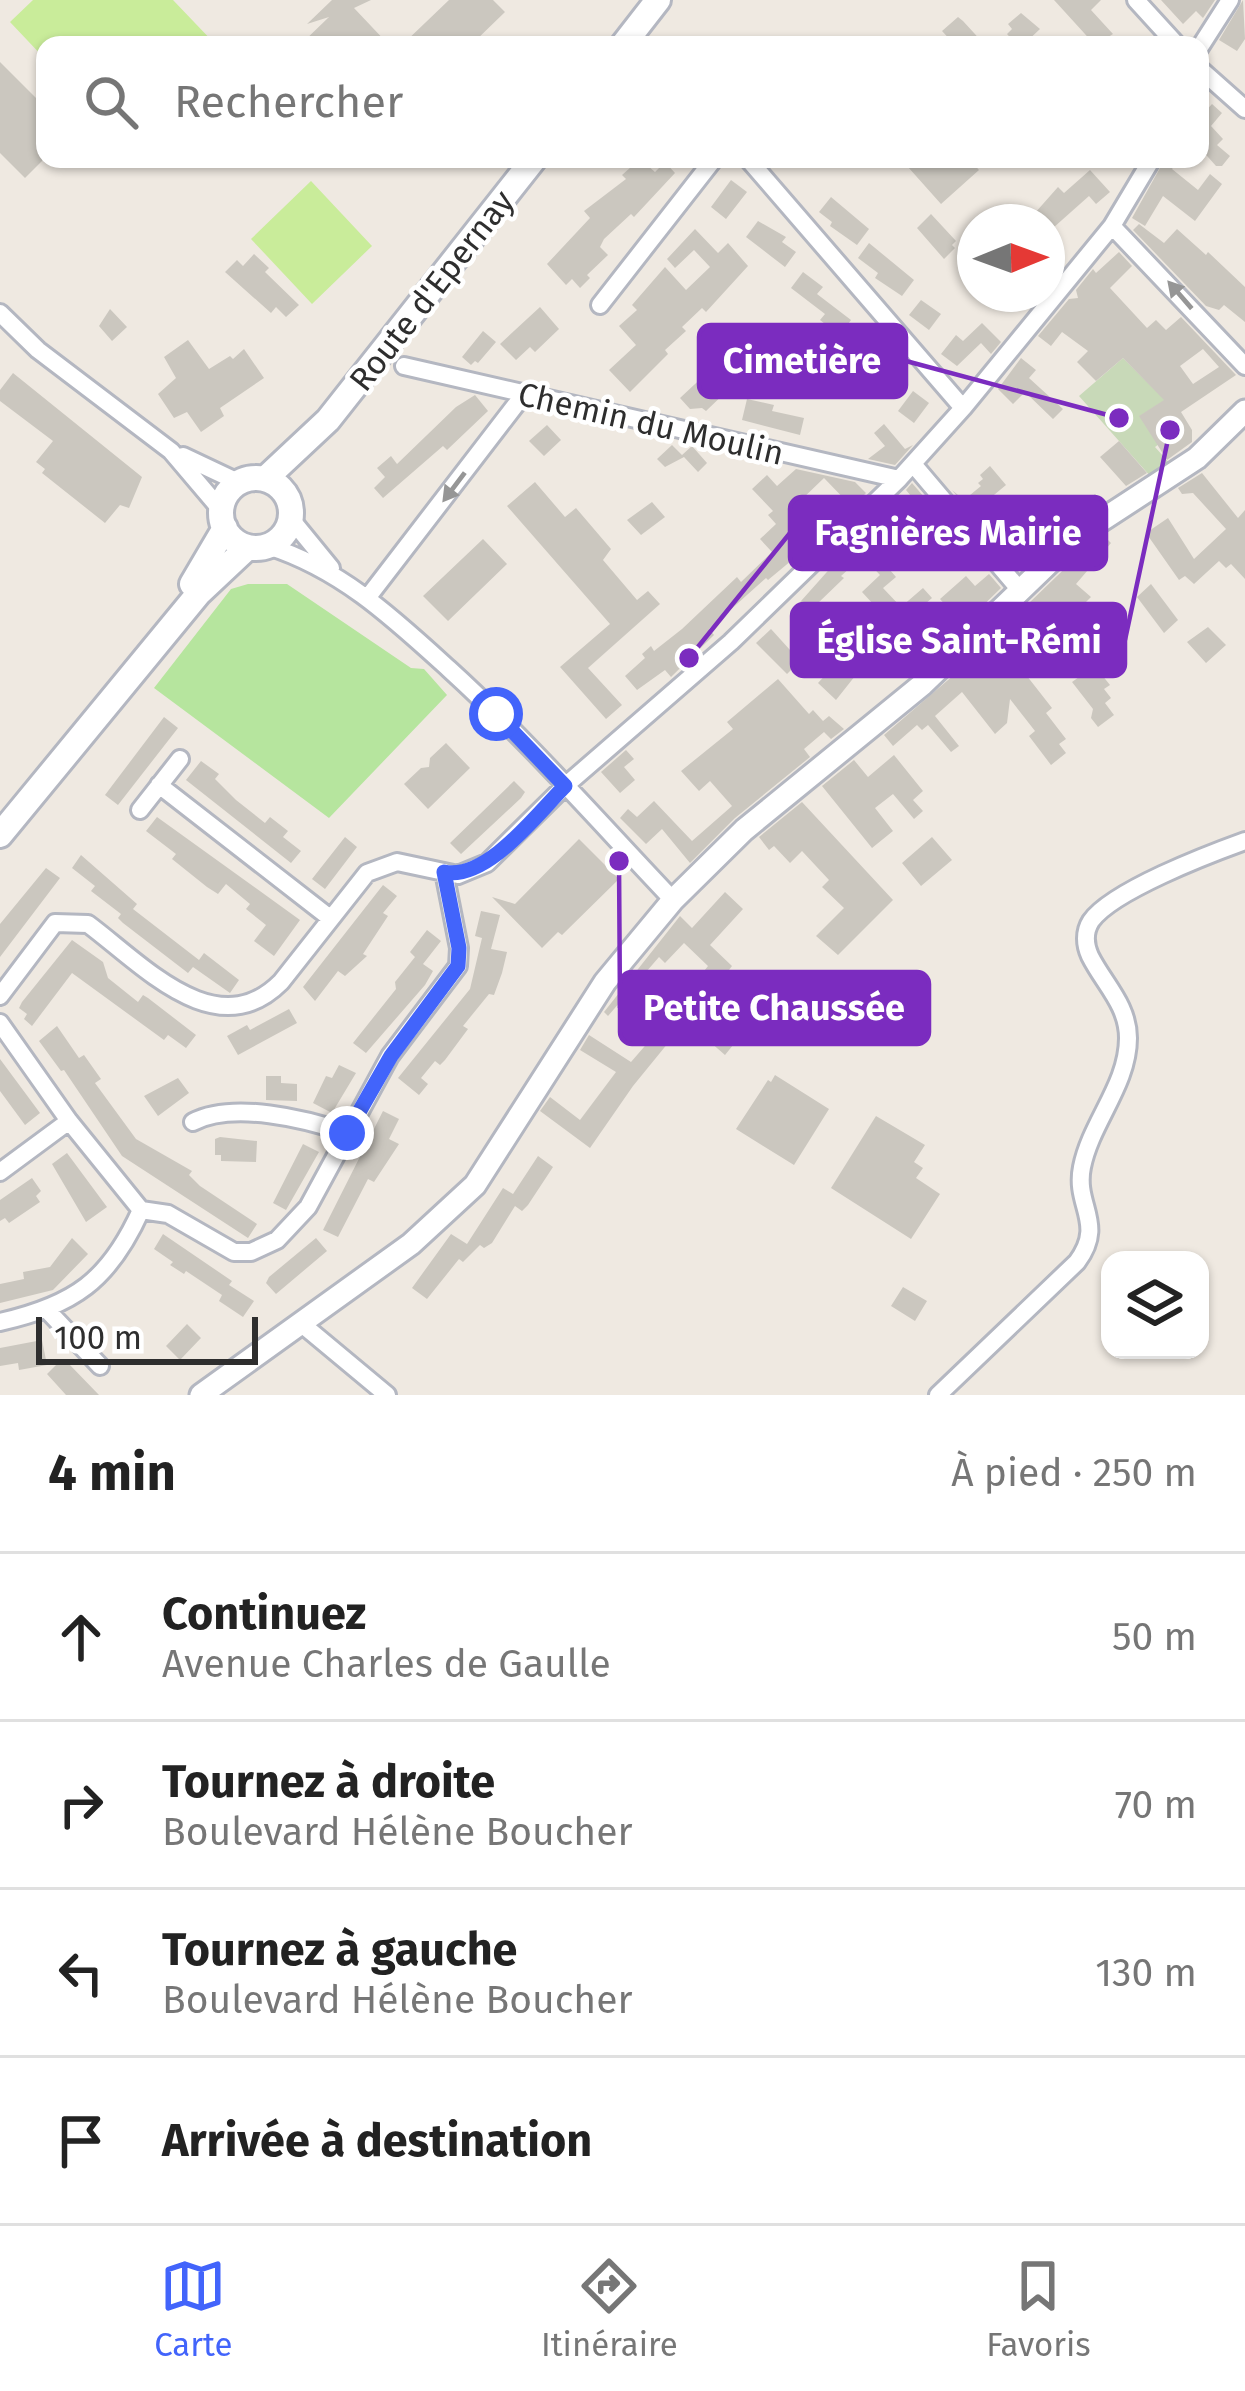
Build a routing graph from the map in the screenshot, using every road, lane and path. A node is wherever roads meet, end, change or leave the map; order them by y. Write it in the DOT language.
graph roads {
  1 [pos="658,0"];
  2 [pos="1136,0"];
  3 [pos="1230,0"];
  4 [pos="630,36"];
  5 [pos="1169,36"];
  6 [pos="1207,36"];
  7 [pos="1209,79"];
  8 [pos="1245,109"];
  9 [pos="527,168"];
  10 [pos="707,168"];
  11 [pos="756,168"];
  12 [pos="1147,168"];
  13 [pos="1112,226"];
  14 [pos="600,305"];
  15 [pos="0,313"];
  16 [pos="0,327"];
  17 [pos="38,350"];
  18 [pos="404,366"];
  19 [pos="1245,366"];
  20 [pos="524,394"];
  21 [pos="962,408"];
  22 [pos="1245,411"];
  23 [pos="328,421"];
  24 [pos="171,451"];
  25 [pos="913,464"];
  26 [pos="265,478"];
  27 [pos="899,479"];
  28 [pos="238,482"];
  29 [pos="290,508"];
  30 [pos="223,519"];
  31 [pos="258,547"];
  32 [pos="340,578"];
  33 [pos="1019,589"];
  34 [pos="368,597"];
  35 [pos="91,721"];
  36 [pos="180,759"];
  37 [pos="159,785"];
  38 [pos="565,786"];
  39 [pos="140,810"];
  40 [pos="0,835"];
  41 [pos="1245,841"];
  42 [pos="444,872"];
  43 [pos="673,900"];
  44 [pos="330,918"];
  45 [pos="0,996"];
  46 [pos="0,1023"];
  47 [pos="69,1121"];
  48 [pos="193,1122"];
  49 [pos="347,1133"];
  50 [pos="0,1172"];
  51 [pos="141,1210"];
  52 [pos="48,1311"];
  53 [pos="0,1322"];
  54 [pos="303,1325"];
  55 [pos="100,1366"];
  56 [pos="201,1395"];
  57 [pos="387,1395"];
  58 [pos="938,1395"];
  1 -- 4 [label="main road"];
  2 -- 5 [label="street"];
  3 -- 6 [label="street"];
  7 -- 8 [label="street"];
  9 -- 23 [label="main road, Route d'Epernay"];
  10 -- 14 [label="street"];
  11 -- 21 [label="street"];
  12 -- 13 [label="street"];
  19 -- 13 [label="street, one-way"];
  13 -- 21 [label="street"];
  15 -- 17 [label="street"];
  16 -- 17 [label="street"];
  17 -- 24 [label="street"];
  18 -- 20 [label="street, Chemin du Moulin"];
  20 -- 27 [label="street, Chemin du Moulin"];
  20 -- 34 [label="street, one-way"];
  21 -- 25 [label="street"];
  22 -- 33 [label="street"];
  23 -- 26 [label="main road, Route d'Epernay"];
  23 -- 29 [label="main road, Route d'Epernay"];
  24 -- 28 [label="street"];
  24 -- 30 [label="street"];
  25 -- 27 [label="street"];
  25 -- 33 [label="street"];
  26 -- 28 [label="main road"];
  26 -- 29 [label="main road"];
  27 -- 38 [label="street"];
  28 -- 30 [label="main road"];
  29 -- 31 [label="main road"];
  29 -- 32 [label="street"];
  30 -- 31 [label="main road"];
  30 -- 35 [label="main road"];
  31 -- 32 [label="street"];
  31 -- 35 [label="main road"];
  32 -- 34 [label="street"];
  33 -- 43 [label="street"];
  34 -- 38 [label="street"];
  35 -- 40 [label="main road"];
  36 -- 37 [label="street"];
  37 -- 39 [label="street"];
  37 -- 44 [label="street"];
  38 -- 42 [label="street"];
  38 -- 43 [label="street"];
  41 -- 58 [label="street"];
  42 -- 44 [label="street"];
  42 -- 49 [label="street"];
  43 -- 54 [label="street"];
  44 -- 45 [label="street"];
  46 -- 47 [label="street"];
  47 -- 50 [label="street"];
  47 -- 51 [label="street"];
  48 -- 49 [label="street"];
  49 -- 51 [label="street"];
  51 -- 52 [label="street"];
  52 -- 53 [label="street"];
  52 -- 55 [label="street"];
  54 -- 56 [label="street"];
  54 -- 57 [label="street"];
}
